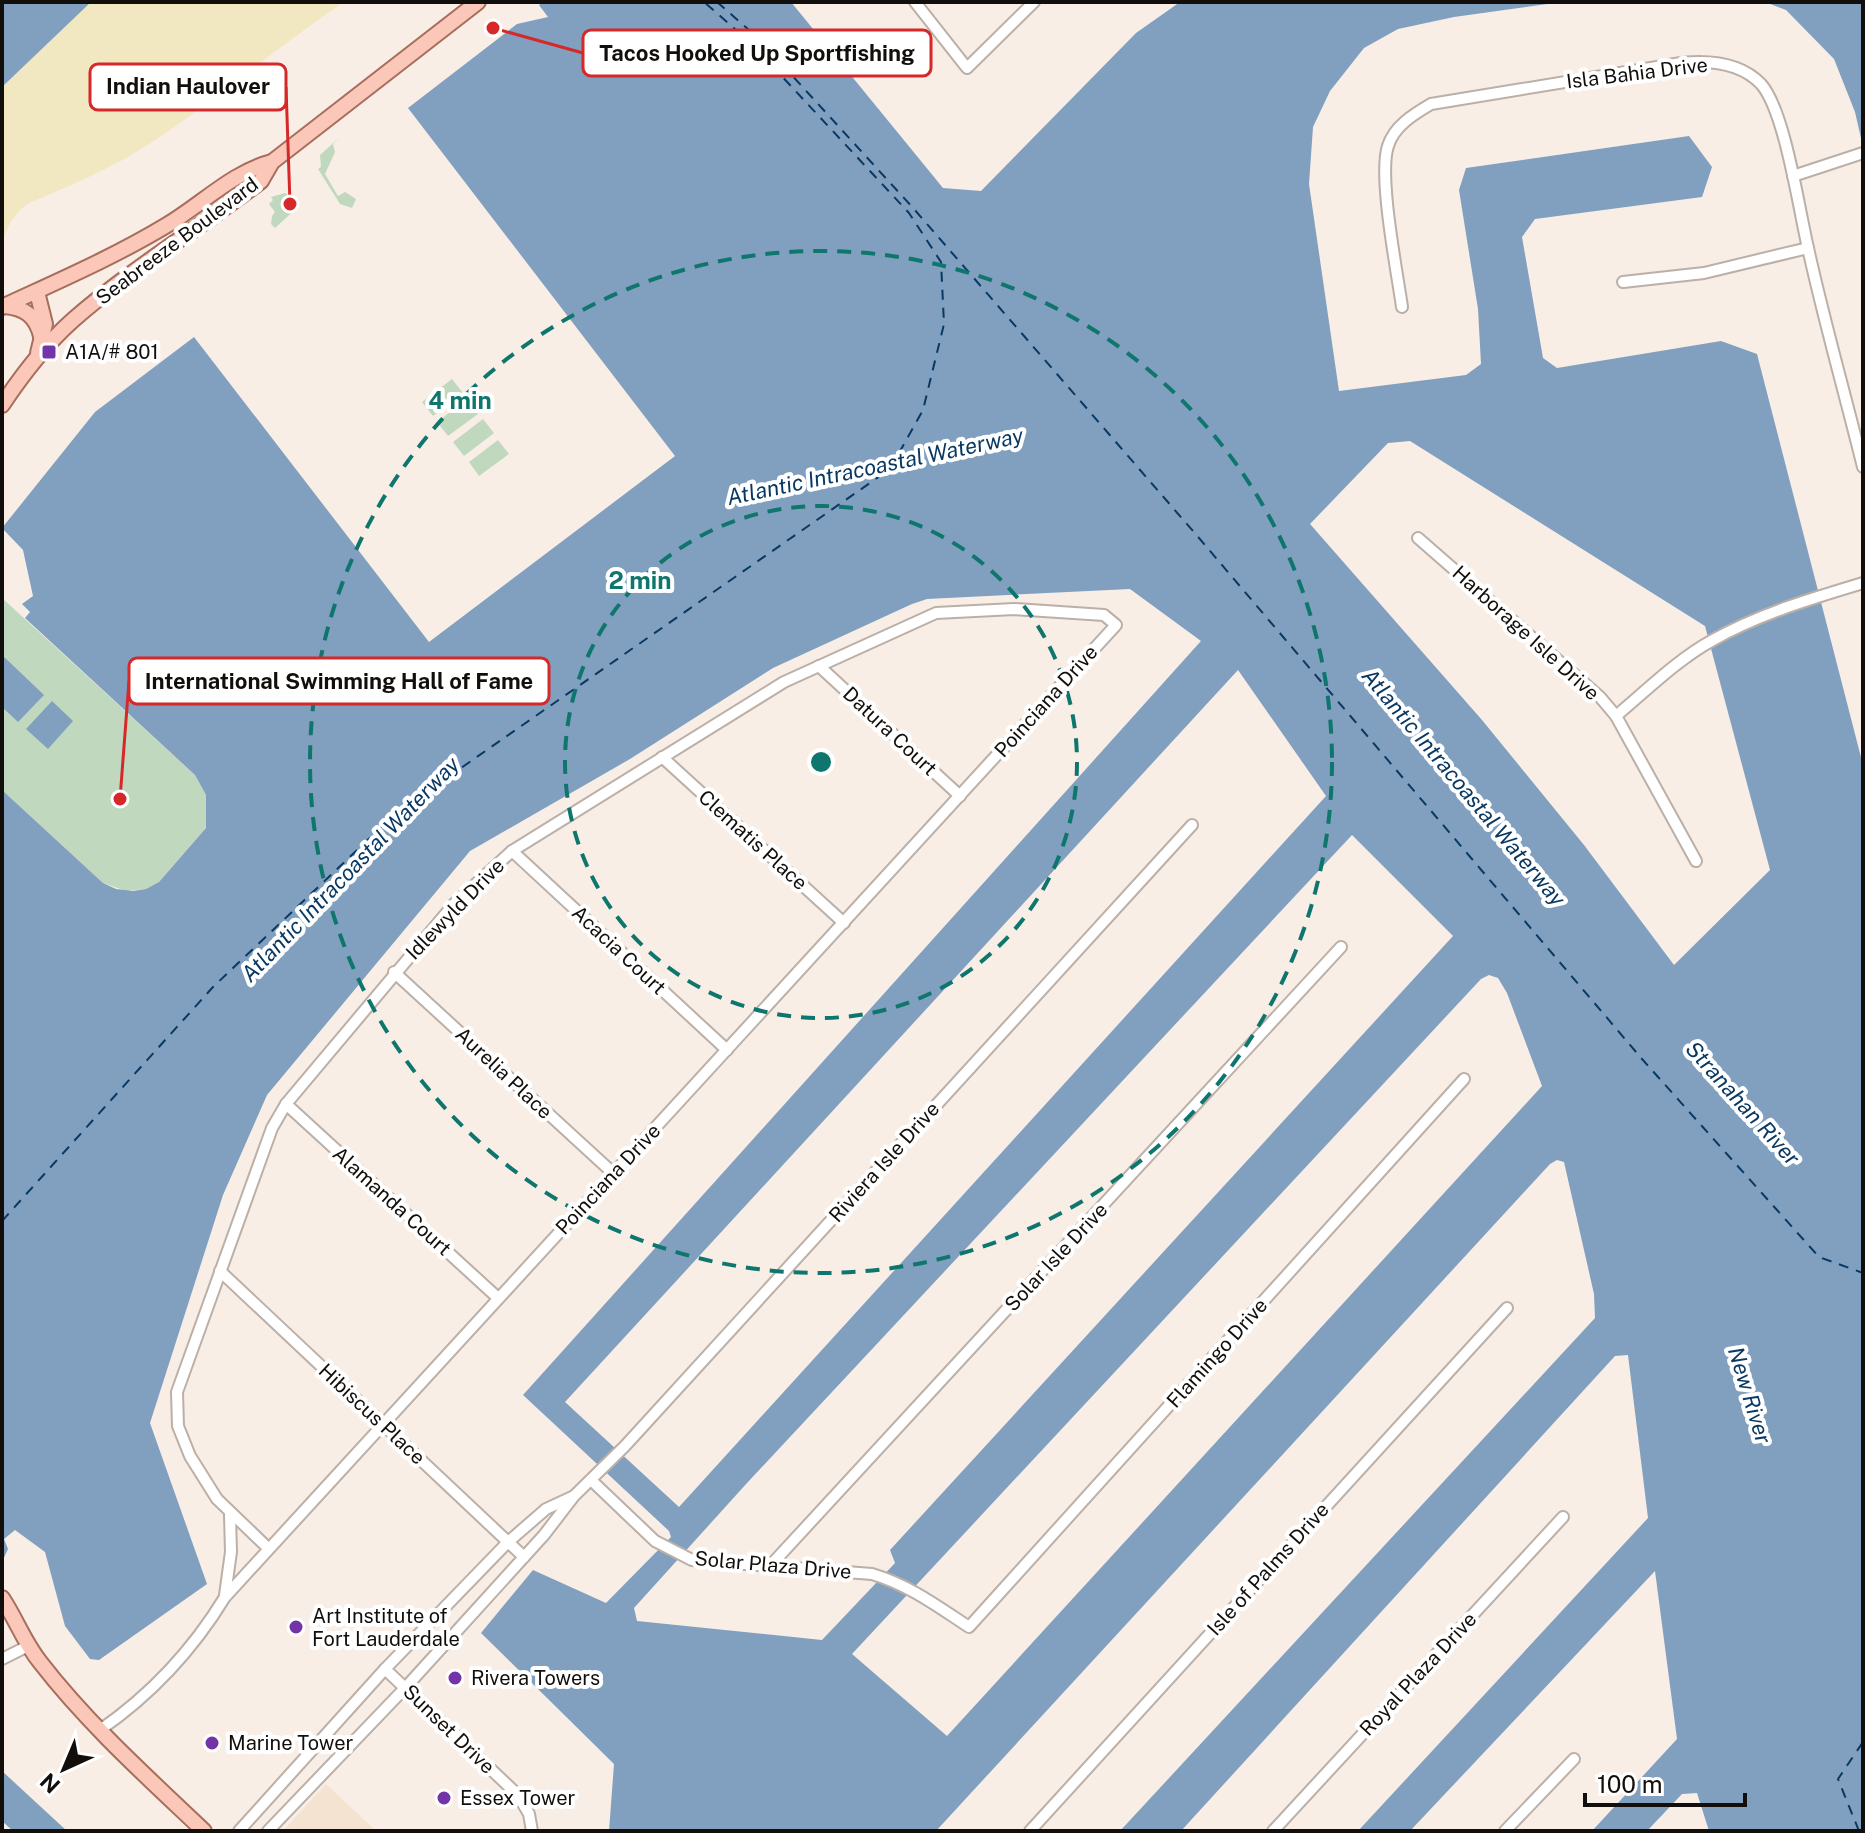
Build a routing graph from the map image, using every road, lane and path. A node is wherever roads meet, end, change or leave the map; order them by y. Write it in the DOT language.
graph roads {
  1 [pos="478,2"];
  2 [pos="915,2"];
  3 [pos="1034,2"];
  4 [pos="1863,153"];
  5 [pos="272,162"];
  6 [pos="1793,176"];
  7 [pos="1808,248"];
  8 [pos="1623,282"];
  9 [pos="37,292"];
  10 [pos="3,307"];
  11 [pos="1402,307"];
  12 [pos="39,351"];
  13 [pos="2,405"];
  14 [pos="1863,467"];
  15 [pos="1418,538"];
  16 [pos="1863,583"];
  17 [pos="1116,625"];
  18 [pos="819,666"];
  19 [pos="1616,716"];
  20 [pos="662,757"];
  21 [pos="960,796"];
  22 [pos="1192,825"];
  23 [pos="512,851"];
  24 [pos="1696,861"];
  25 [pos="844,923"];
  26 [pos="1341,947"];
  27 [pos="394,972"];
  28 [pos="727,1050"];
  29 [pos="1464,1079"];
  30 [pos="286,1104"];
  31 [pos="613,1173"];
  32 [pos="220,1271"];
  33 [pos="498,1298"];
  34 [pos="1507,1308"];
  35 [pos="382,1424"];
  36 [pos="595,1477"];
  37 [pos="574,1496"];
  38 [pos="230,1515"];
  39 [pos="1563,1517"];
  40 [pos="508,1542"];
  41 [pos="269,1549"];
  42 [pos="524,1557"];
  43 [pos="770,1566"];
  44 [pos="225,1597"];
  45 [pos="3,1607"];
  46 [pos="969,1627"];
  47 [pos="24,1641"];
  48 [pos="2,1659"];
  49 [pos="385,1669"];
  50 [pos="406,1687"];
  51 [pos="100,1730"];
  52 [pos="1574,1759"];
  53 [pos="204,1831"];
  54 [pos="239,1831"];
  55 [pos="268,1831"];
  56 [pos="532,1831"];
  57 [pos="1030,1831"];
  58 [pos="1273,1831"];
  59 [pos="1505,1831"];
  1 -- 5 [label="main road, Seabreeze Boulevard"];
  2 -- 3 [label="street"];
  4 -- 6 [label="street"];
  5 -- 9 [label="main road"];
  5 -- 12 [label="main road, Seabreeze Boulevard"];
  6 -- 7 [label="street, Isla Bahia Drive"];
  6 -- 11 [label="street, Isla Bahia Drive"];
  7 -- 8 [label="street"];
  7 -- 14 [label="street, Isla Bahia Drive"];
  9 -- 10 [label="main road"];
  9 -- 12 [label="main road"];
  10 -- 12 [label="main road"];
  12 -- 13 [label="main road, Seabreeze Boulevard"];
  15 -- 19 [label="street, Harborage Isle Drive"];
  16 -- 19 [label="street"];
  17 -- 18 [label="street, Idlewyld Drive"];
  17 -- 21 [label="street, Poinciana Drive"];
  18 -- 20 [label="street, Idlewyld Drive"];
  18 -- 21 [label="street, Datura Court"];
  19 -- 24 [label="street, Harborage Isle Drive"];
  20 -- 23 [label="street, Idlewyld Drive"];
  20 -- 25 [label="street, Clematis Place"];
  21 -- 25 [label="street, Poinciana Drive"];
  22 -- 36 [label="street, Riviera Isle Drive"];
  23 -- 27 [label="street, Idlewyld Drive"];
  23 -- 28 [label="street, Acacia Court"];
  25 -- 28 [label="street, Poinciana Drive"];
  26 -- 43 [label="street, Solar Isle Drive"];
  27 -- 30 [label="street, Idlewyld Drive"];
  27 -- 31 [label="street, Aurelia Place"];
  28 -- 31 [label="street, Poinciana Drive"];
  29 -- 46 [label="street, Flamingo Drive"];
  30 -- 32 [label="street, Idlewyld Drive"];
  30 -- 33 [label="street, Alamanda Court"];
  31 -- 33 [label="street, Poinciana Drive"];
  32 -- 35 [label="street, Hibiscus Place"];
  32 -- 38 [label="street, Idlewyld Drive"];
  33 -- 35 [label="street, Poinciana Drive"];
  34 -- 57 [label="street, Isle of Palms Drive"];
  35 -- 40 [label="street, Hibiscus Place"];
  35 -- 41 [label="street, Poinciana Drive"];
  36 -- 37 [label="street, Riviera Isle Drive"];
  36 -- 43 [label="street, Solar Plaza Drive"];
  37 -- 40 [label="street, Riviera Isle Drive"];
  37 -- 42 [label="street, Riviera Isle Drive"];
  38 -- 41 [label="street, Idlewyld Drive"];
  38 -- 44 [label="street"];
  39 -- 58 [label="street, Royal Plaza Drive"];
  40 -- 42 [label="street, Hibiscus Place"];
  40 -- 49 [label="street, Riviera Isle Drive"];
  41 -- 44 [label="street, Poinciana Drive"];
  42 -- 50 [label="street, Riviera Isle Drive"];
  43 -- 46 [label="street, Solar Plaza Drive"];
  44 -- 51 [label="street, Poinciana Drive"];
  45 -- 47 [label="main road"];
  47 -- 48 [label="street"];
  47 -- 51 [label="main road"];
  49 -- 50 [label="street, Sunset Drive"];
  49 -- 54 [label="street, Riviera Isle Drive"];
  50 -- 55 [label="street, Riviera Isle Drive"];
  50 -- 56 [label="street, Sunset Drive"];
  51 -- 53 [label="main road"];
  52 -- 59 [label="street"];
}
